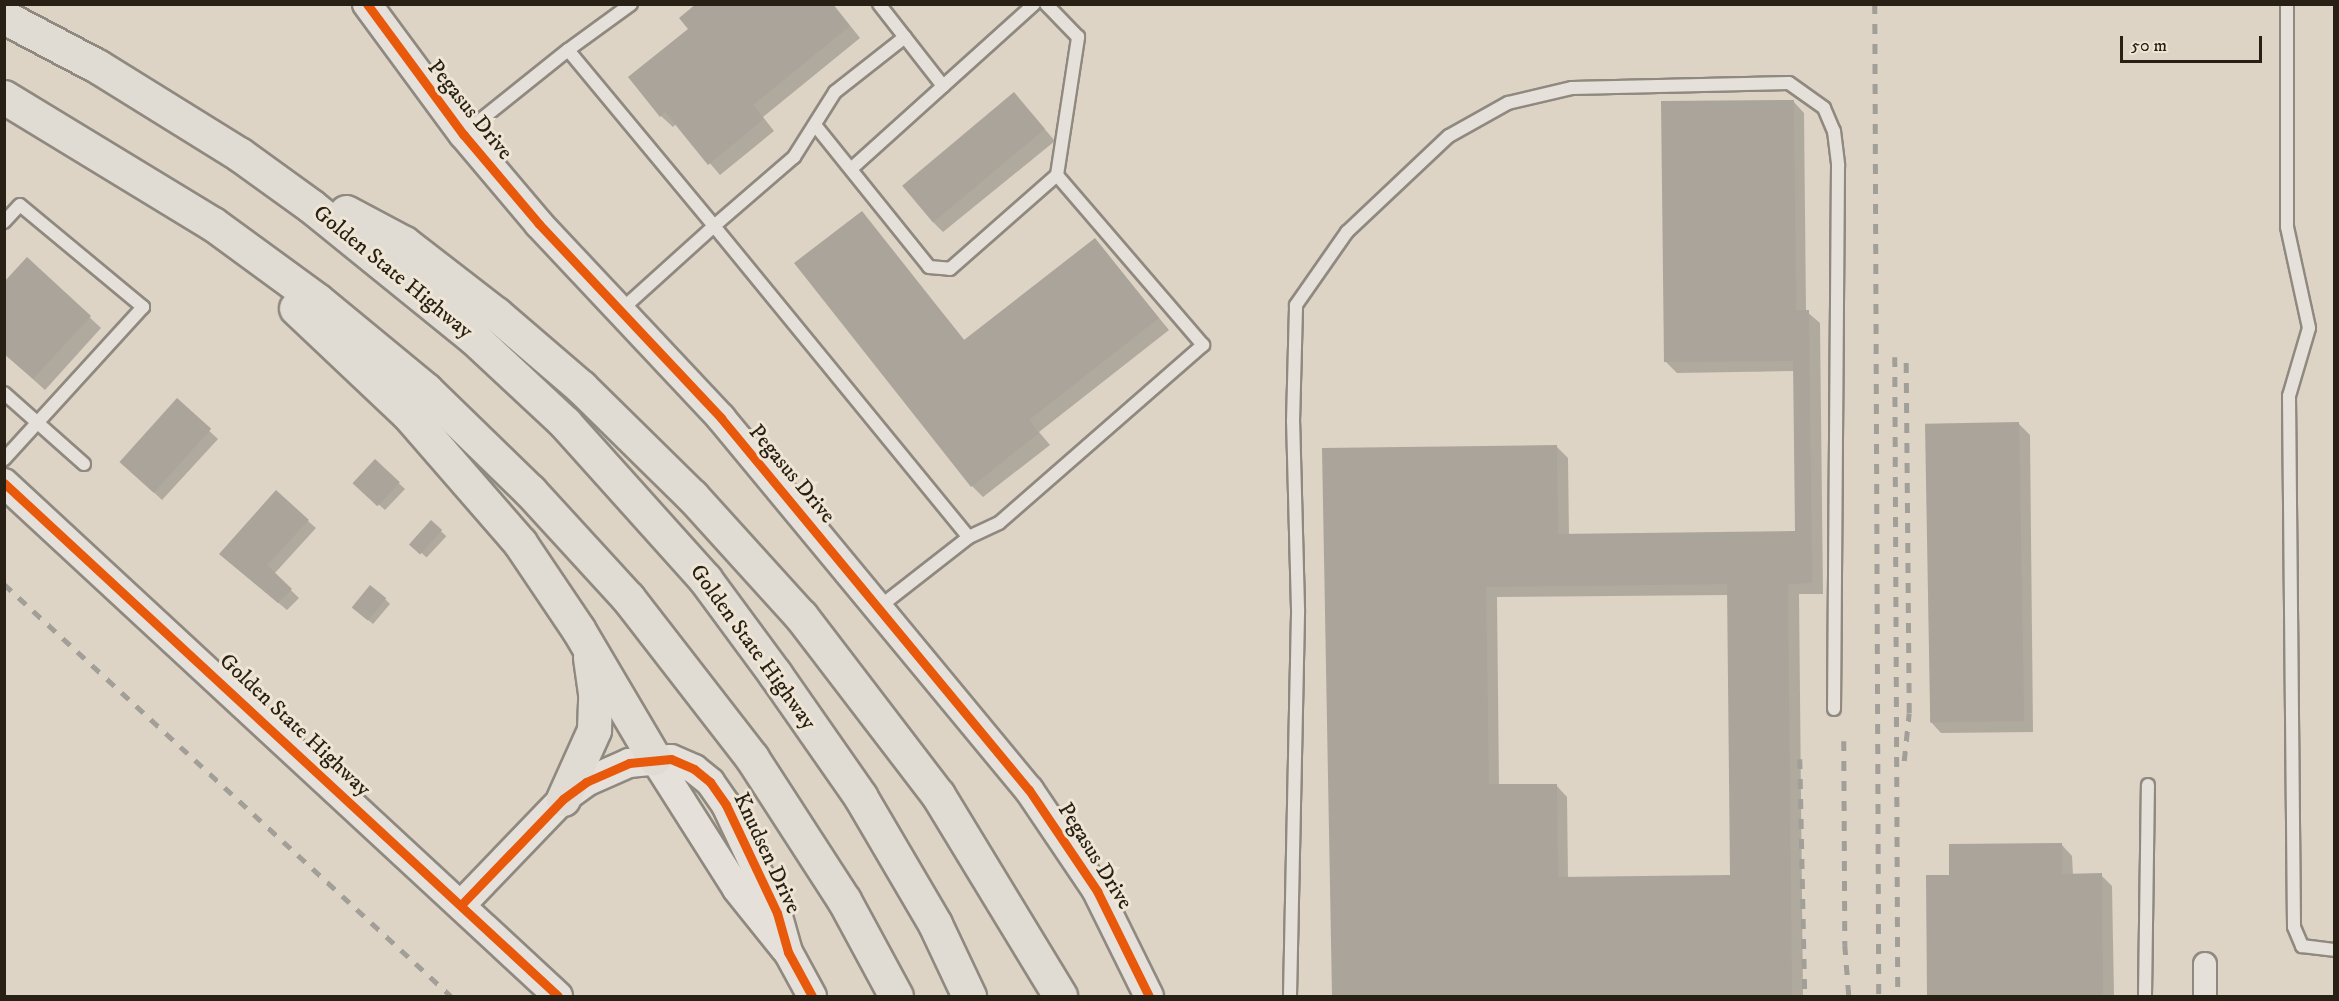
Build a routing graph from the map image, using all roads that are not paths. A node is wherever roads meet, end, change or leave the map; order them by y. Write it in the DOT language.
graph roads {
  1 [pos="367,4"];
  2 [pos="630,4"];
  3 [pos="879,4"];
  4 [pos="1034,4"];
  5 [pos="1046,4"];
  6 [pos="2287,4"];
  7 [pos="4,17"];
  8 [pos="905,37"];
  9 [pos="568,50"];
  10 [pos="944,86"];
  11 [pos="4,97"];
  12 [pos="815,125"];
  13 [pos="463,134"];
  14 [pos="239,154"];
  15 [pos="851,169"];
  16 [pos="1057,175"];
  17 [pos="4,222"];
  18 [pos="213,224"];
  19 [pos="714,226"];
  20 [pos="620,311"];
  21 [pos="4,393"];
  22 [pos="39,422"];
  23 [pos="4,459"];
  24 [pos="84,464"];
  25 [pos="4,483"];
  26 [pos="969,537"];
  27 [pos="878,608"];
  28 [pos="588,646"];
  29 [pos="1834,709"];
  30 [pos="654,758"];
  31 [pos="2148,785"];
  32 [pos="563,799"];
  33 [pos="461,905"];
  34 [pos="2334,950"];
  35 [pos="2205,964"];
  36 [pos="558,996"];
  37 [pos="812,996"];
  38 [pos="896,996"];
  39 [pos="969,996"];
  40 [pos="1060,996"];
  41 [pos="1149,996"];
  42 [pos="1290,996"];
  43 [pos="2145,996"];
  44 [pos="2205,996"];
  1 -- 13 [label="street, Pegasus Drive"];
  2 -- 9 [label="lane"];
  3 -- 8 [label="lane"];
  4 -- 10 [label="lane"];
  5 -- 16 [label="lane"];
  6 -- 34 [label="lane"];
  7 -- 14 [label="highway, Golden State Highway"];
  8 -- 10 [label="lane"];
  8 -- 12 [label="lane"];
  9 -- 13 [label="lane"];
  9 -- 19 [label="lane"];
  10 -- 15 [label="lane"];
  11 -- 18 [label="highway"];
  12 -- 15 [label="lane"];
  12 -- 19 [label="lane"];
  13 -- 20 [label="street, Pegasus Drive"];
  14 -- 39 [label="highway, Golden State Highway"];
  14 -- 40 [label="highway"];
  15 -- 16 [label="lane"];
  16 -- 26 [label="lane"];
  17 -- 22 [label="lane"];
  18 -- 28 [label="highway"];
  18 -- 38 [label="highway"];
  19 -- 20 [label="lane"];
  19 -- 26 [label="lane"];
  20 -- 27 [label="street, Pegasus Drive"];
  21 -- 22 [label="lane"];
  22 -- 23 [label="lane"];
  22 -- 24 [label="lane"];
  25 -- 33 [label="street, Golden State Highway"];
  26 -- 27 [label="lane"];
  27 -- 41 [label="street, Pegasus Drive"];
  28 -- 30 [label="highway"];
  28 -- 32 [label="highway"];
  29 -- 42 [label="lane"];
  30 -- 32 [label="street"];
  30 -- 37 [label="street, Knudsen Drive"];
  31 -- 43 [label="lane"];
  32 -- 33 [label="street"];
  33 -- 36 [label="street, Golden State Highway"];
  35 -- 44 [label="street"];
}
